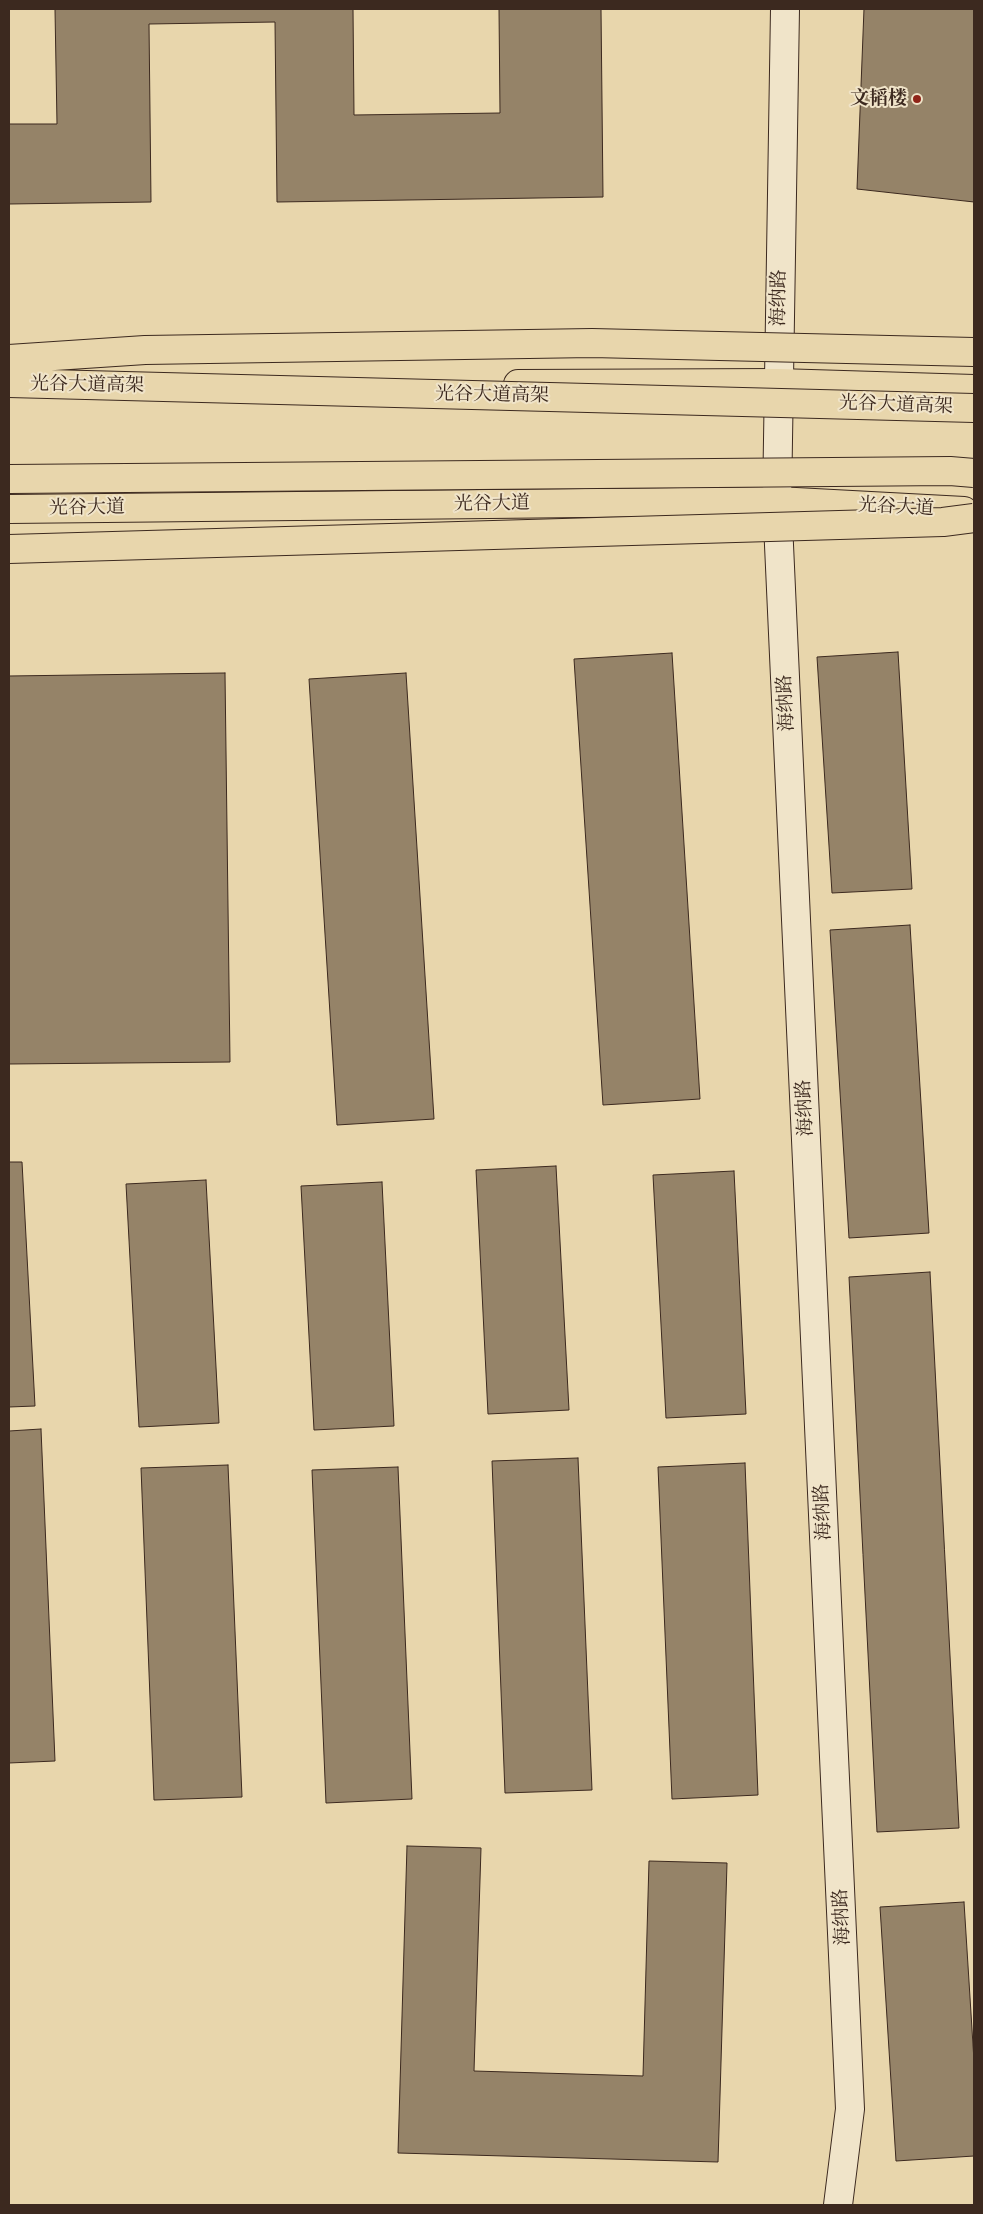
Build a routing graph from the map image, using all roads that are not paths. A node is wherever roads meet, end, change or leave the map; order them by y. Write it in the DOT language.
graph roads {
  1 [pos="785,9"];
  2 [pos="974,352"];
  3 [pos="9,358"];
  4 [pos="778,383"];
  5 [pos="9,384"];
  6 [pos="974,389"];
  7 [pos="974,408"];
  8 [pos="974,473"];
  9 [pos="9,479"];
  10 [pos="777,501"];
  11 [pos="9,509"];
  12 [pos="974,511"];
  13 [pos="974,518"];
  14 [pos="9,549"];
  15 [pos="838,2205"];
  1 -- 4 [label="main road, 海纳路"];
  2 -- 3 [label="main road, bridge"];
  4 -- 5 [label="main road"];
  4 -- 6 [label="main road"];
  4 -- 10 [label="main road, 海纳路"];
  5 -- 7 [label="main road, 光谷大道高架, bridge"];
  8 -- 9 [label="main road, bridge"];
  10 -- 11 [label="main road, 光谷大道"];
  10 -- 12 [label="main road, 光谷大道"];
  10 -- 15 [label="main road, 海纳路"];
  13 -- 14 [label="main road, bridge"];
}
